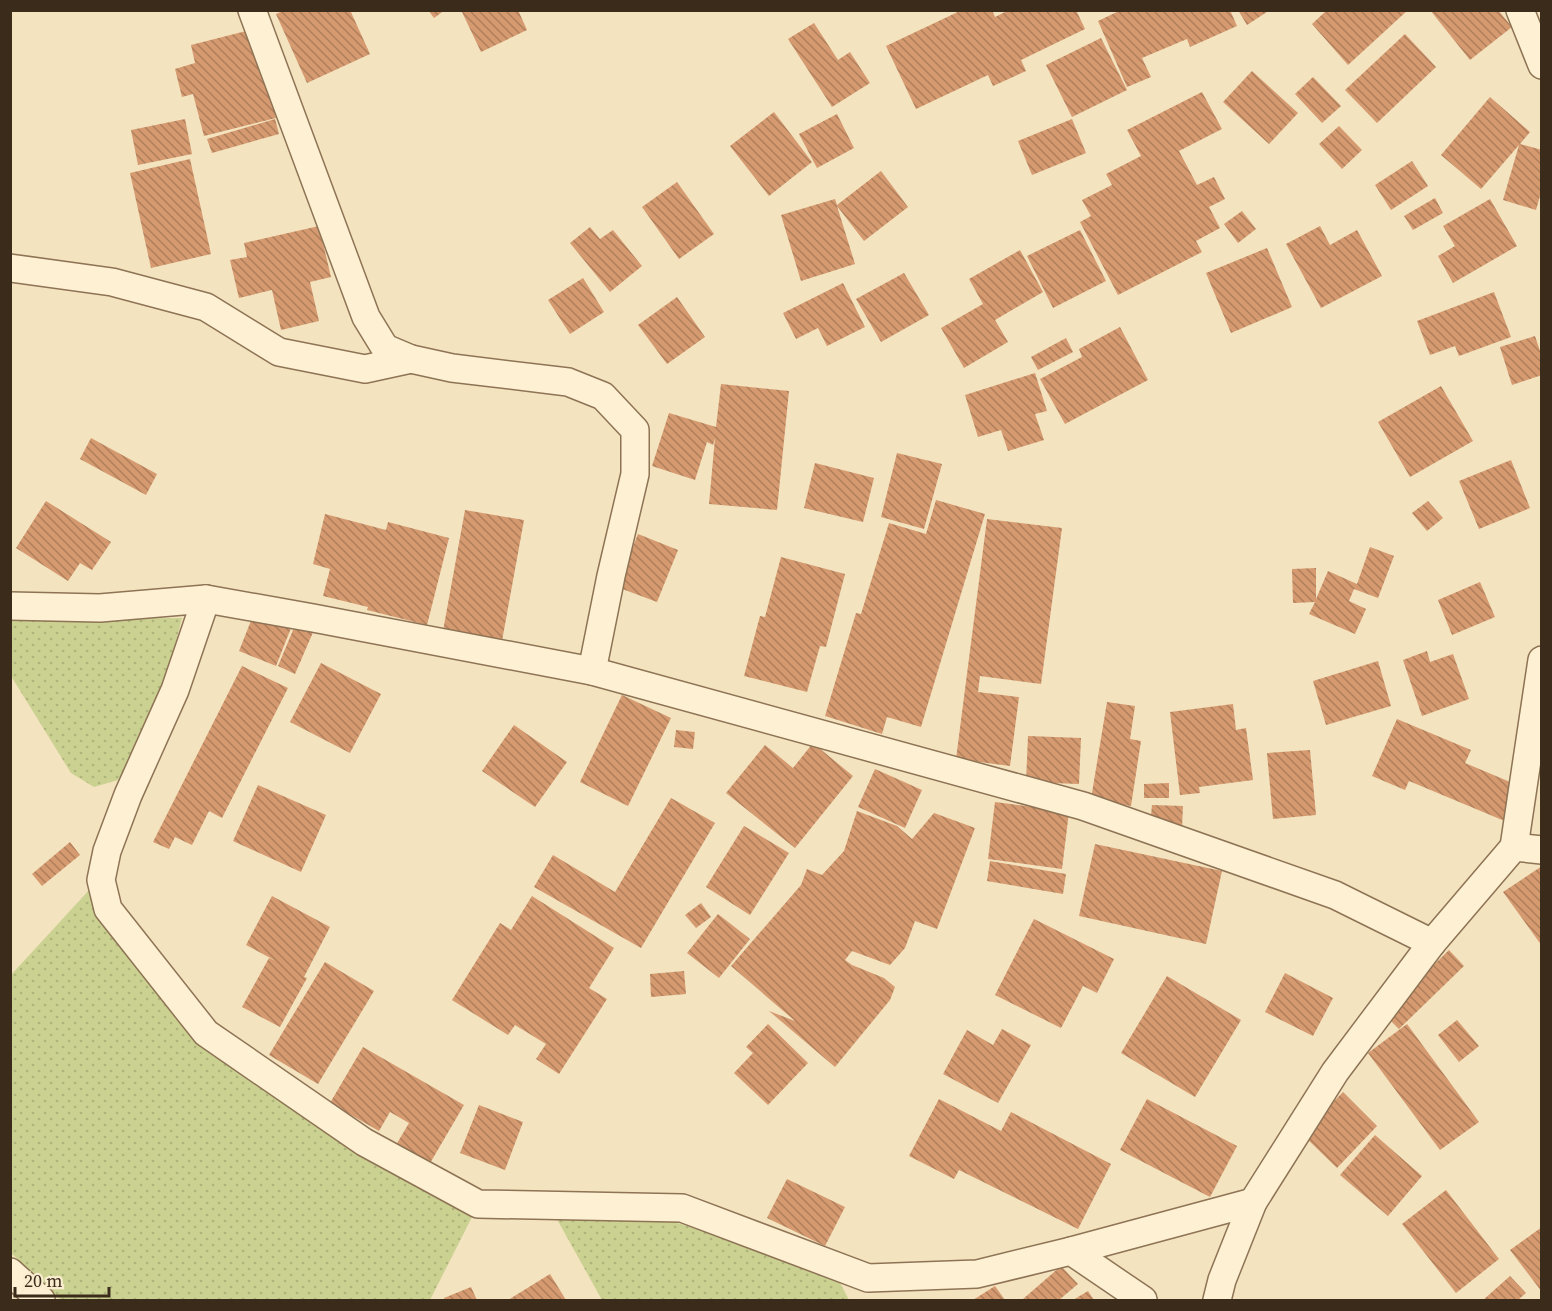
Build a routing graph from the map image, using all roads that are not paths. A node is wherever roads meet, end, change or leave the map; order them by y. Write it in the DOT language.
graph roads {
  1 [pos="252,10"];
  2 [pos="1520,10"];
  3 [pos="1542,65"];
  4 [pos="10,268"];
  5 [pos="411,359"];
  6 [pos="206,600"];
  7 [pos="10,606"];
  8 [pos="1542,660"];
  9 [pos="592,671"];
  10 [pos="1514,847"];
  11 [pos="1542,850"];
  12 [pos="1432,943"];
  13 [pos="1253,1202"];
  14 [pos="1071,1251"];
  15 [pos="10,1272"];
  16 [pos="41,1300"];
  17 [pos="1143,1300"];
  18 [pos="1217,1300"];
  1 -- 5 [label="street"];
  2 -- 3 [label="street"];
  4 -- 5 [label="street"];
  5 -- 9 [label="street"];
  6 -- 7 [label="street"];
  6 -- 9 [label="street"];
  6 -- 14 [label="street"];
  8 -- 10 [label="street"];
  9 -- 12 [label="street"];
  10 -- 11 [label="street"];
  10 -- 12 [label="street"];
  12 -- 13 [label="street"];
  13 -- 14 [label="street"];
  13 -- 18 [label="street"];
  14 -- 17 [label="street"];
  15 -- 16 [label="street"];
}
